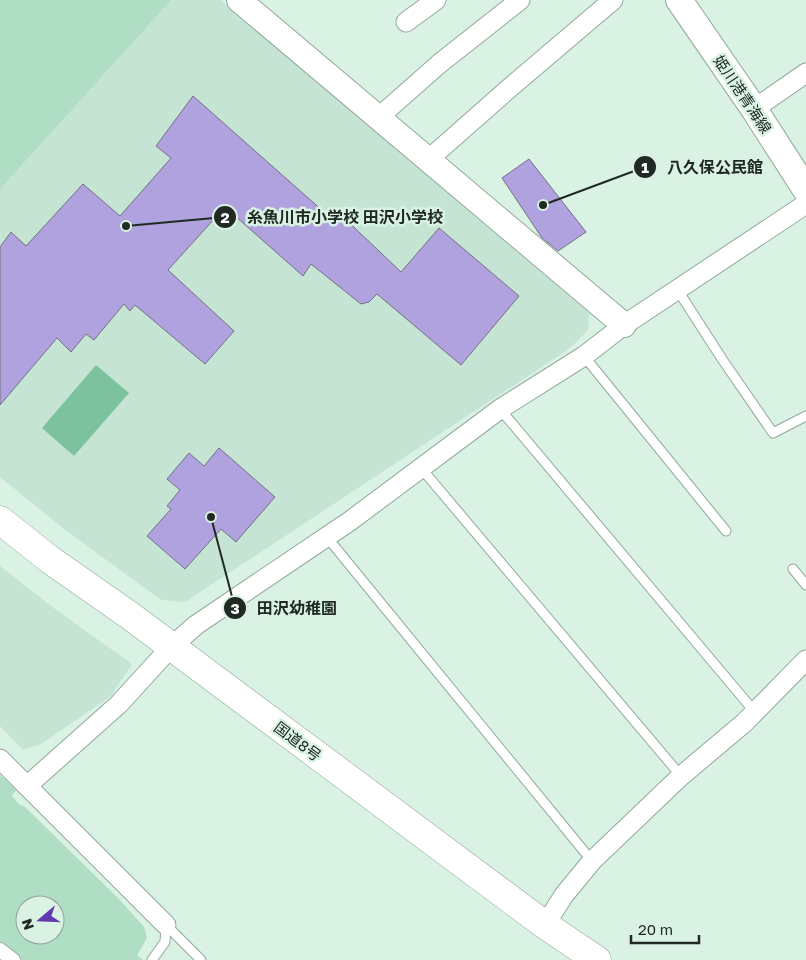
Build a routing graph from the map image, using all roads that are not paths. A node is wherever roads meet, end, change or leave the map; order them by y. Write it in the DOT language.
graph roads {
  1 [pos="239,0"];
  2 [pos="436,0"];
  3 [pos="520,0"];
  4 [pos="613,0"];
  5 [pos="678,0"];
  6 [pos="406,22"];
  7 [pos="806,73"];
  8 [pos="754,109"];
  9 [pos="379,117"];
  10 [pos="430,159"];
  11 [pos="806,190"];
  12 [pos="806,204"];
  13 [pos="677,289"];
  14 [pos="624,325"];
  15 [pos="584,356"];
  16 [pos="500,410"];
  17 [pos="806,416"];
  18 [pos="421,468"];
  19 [pos="0,520"];
  20 [pos="726,531"];
  21 [pos="326,536"];
  22 [pos="793,569"];
  23 [pos="806,585"];
  24 [pos="171,647"];
  25 [pos="806,660"];
  26 [pos="754,712"];
  27 [pos="0,758"];
  28 [pos="681,776"];
  29 [pos="27,786"];
  30 [pos="592,861"];
  31 [pos="166,925"];
  32 [pos="545,925"];
  33 [pos="0,950"];
  34 [pos="13,960"];
  35 [pos="152,960"];
  36 [pos="201,960"];
  37 [pos="597,960"];
  1 -- 9 [label="street"];
  2 -- 6 [label="street"];
  3 -- 9 [label="street"];
  4 -- 10 [label="street"];
  5 -- 8 [label="main road, 姫川港青海線"];
  7 -- 8 [label="street"];
  8 -- 11 [label="main road, 姫川港青海線"];
  9 -- 10 [label="street"];
  10 -- 14 [label="street"];
  12 -- 13 [label="street"];
  13 -- 14 [label="street"];
  13 -- 17 [label="lane"];
  14 -- 15 [label="street"];
  15 -- 16 [label="street"];
  15 -- 20 [label="lane"];
  16 -- 18 [label="street"];
  16 -- 26 [label="lane"];
  18 -- 21 [label="street"];
  18 -- 28 [label="lane"];
  19 -- 24 [label="highway, 国道8号"];
  21 -- 24 [label="street"];
  21 -- 30 [label="lane"];
  22 -- 23 [label="lane"];
  24 -- 29 [label="street"];
  24 -- 32 [label="highway, 国道8号"];
  25 -- 26 [label="street"];
  26 -- 28 [label="street"];
  27 -- 29 [label="street"];
  28 -- 30 [label="street"];
  29 -- 31 [label="street"];
  30 -- 32 [label="street"];
  31 -- 35 [label="lane"];
  31 -- 36 [label="lane"];
  32 -- 37 [label="highway, 国道8号"];
  33 -- 34 [label="street"];
}
